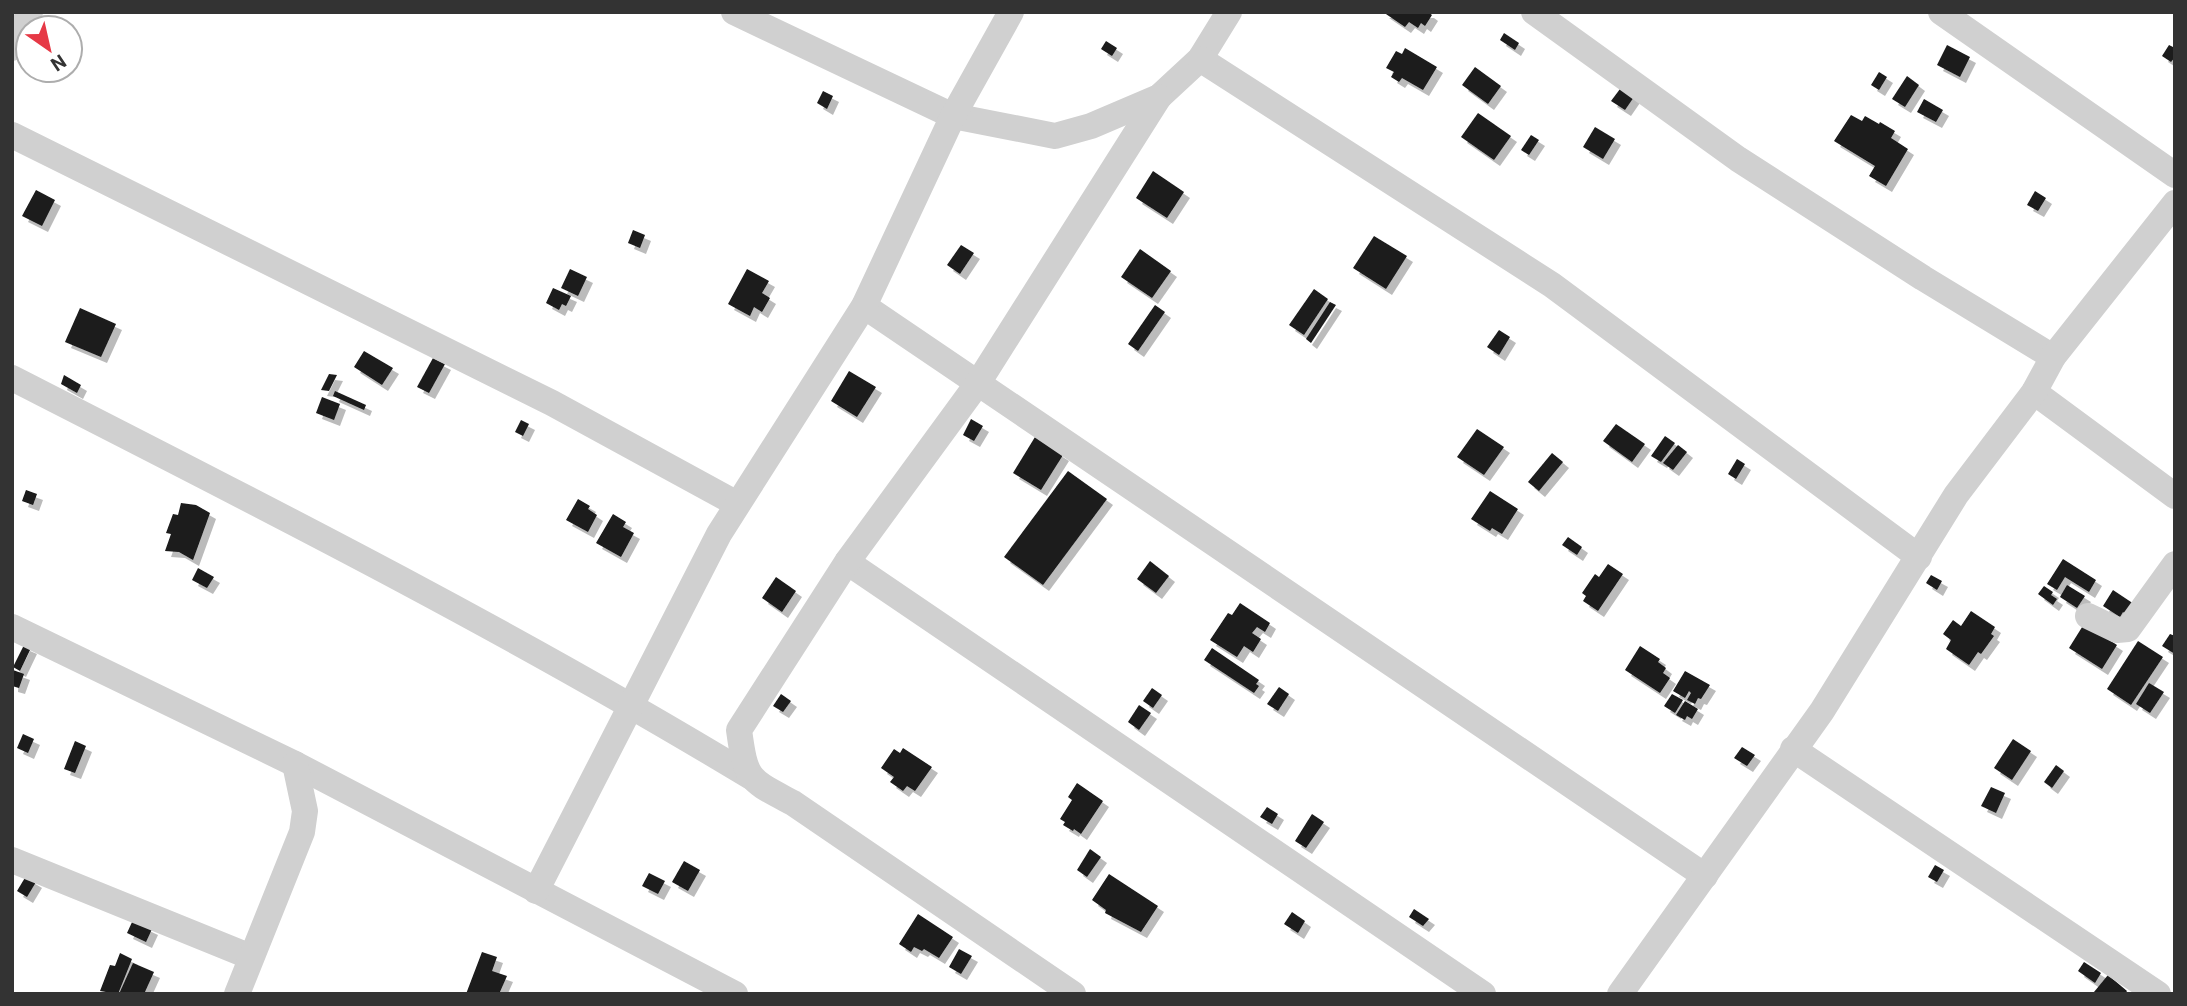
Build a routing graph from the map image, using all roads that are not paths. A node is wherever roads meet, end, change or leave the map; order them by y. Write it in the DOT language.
graph roads {
  1 [pos="30,12"];
  2 [pos="734,12"];
  3 [pos="1011,12"];
  4 [pos="1229,12"];
  5 [pos="1534,12"];
  6 [pos="1941,12"];
  7 [pos="12,48"];
  8 [pos="1200,59"];
  9 [pos="1159,97"];
  10 [pos="953,116"];
  11 [pos="12,135"];
  12 [pos="2175,175"];
  13 [pos="2175,202"];
  14 [pos="864,306"];
  15 [pos="2053,357"];
  16 [pos="12,378"];
  17 [pos="978,383"];
  18 [pos="2034,393"];
  19 [pos="2175,496"];
  20 [pos="737,504"];
  21 [pos="1919,557"];
  22 [pos="847,562"];
  23 [pos="2175,564"];
  24 [pos="2088,616"];
  25 [pos="12,627"];
  26 [pos="631,705"];
  27 [pos="1793,749"];
  28 [pos="295,764"];
  29 [pos="751,777"];
  30 [pos="12,860"];
  31 [pos="1705,876"];
  32 [pos="536,891"];
  33 [pos="251,957"];
  34 [pos="237,994"];
  35 [pos="734,994"];
  36 [pos="1073,994"];
  37 [pos="1483,994"];
  38 [pos="1620,994"];
  39 [pos="2158,994"];
  1 -- 7 [label="street"];
  2 -- 10 [label="street"];
  3 -- 10 [label="street"];
  4 -- 8 [label="street"];
  5 -- 15 [label="street"];
  6 -- 12 [label="street"];
  8 -- 9 [label="street"];
  8 -- 21 [label="street"];
  9 -- 10 [label="street"];
  9 -- 17 [label="street"];
  10 -- 14 [label="street"];
  11 -- 20 [label="street"];
  13 -- 15 [label="street"];
  14 -- 17 [label="street"];
  14 -- 20 [label="street"];
  15 -- 18 [label="street"];
  16 -- 26 [label="street"];
  17 -- 22 [label="street"];
  17 -- 31 [label="street"];
  18 -- 19 [label="street"];
  18 -- 21 [label="street"];
  20 -- 26 [label="street"];
  21 -- 27 [label="street"];
  22 -- 29 [label="street"];
  22 -- 37 [label="street"];
  23 -- 24 [label="street"];
  25 -- 28 [label="street"];
  26 -- 29 [label="street"];
  26 -- 32 [label="street"];
  27 -- 31 [label="street"];
  27 -- 39 [label="street"];
  28 -- 32 [label="street"];
  28 -- 33 [label="street"];
  29 -- 36 [label="street"];
  30 -- 33 [label="street"];
  31 -- 38 [label="street"];
  32 -- 35 [label="street"];
  33 -- 34 [label="street"];
}
